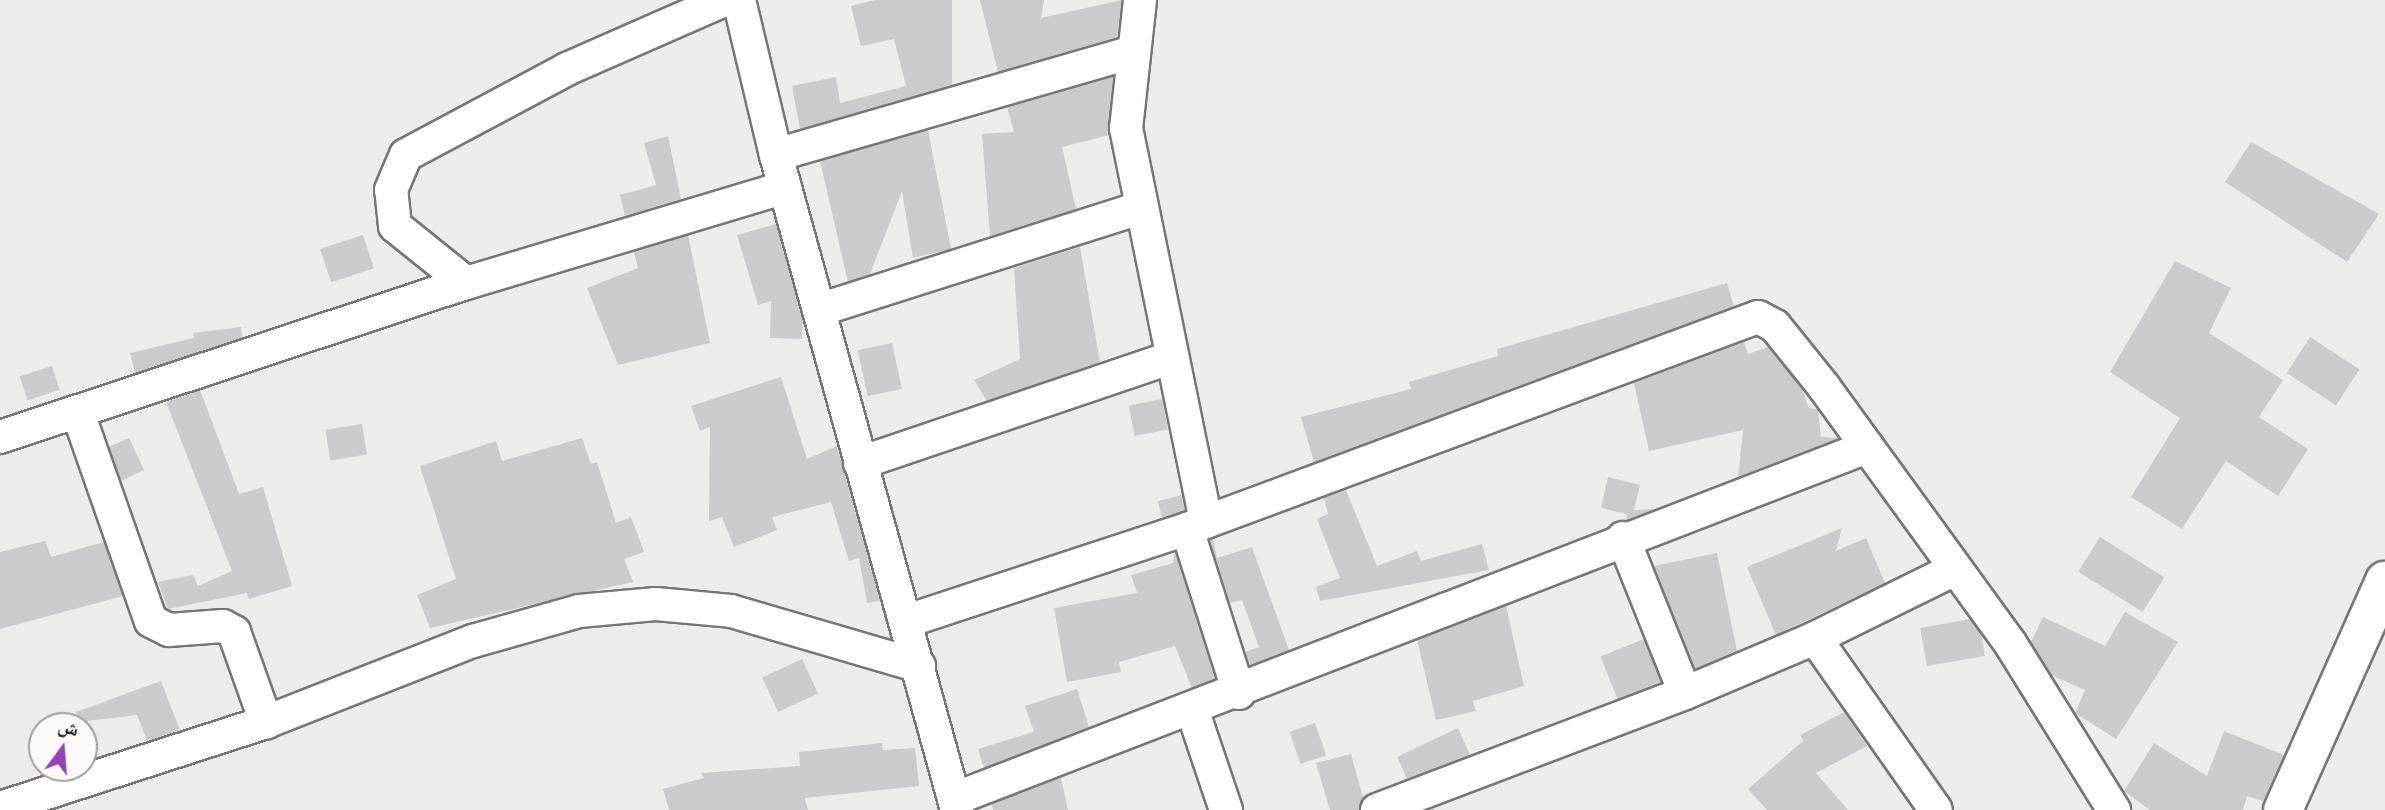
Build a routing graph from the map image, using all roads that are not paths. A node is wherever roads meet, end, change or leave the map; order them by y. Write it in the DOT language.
graph roads {
  1 [pos="724,0"];
  2 [pos="739,0"];
  3 [pos="1140,0"];
  4 [pos="1133,52"];
  5 [pos="776,155"];
  6 [pos="785,187"];
  7 [pos="1141,208"];
  8 [pos="466,283"];
  9 [pos="822,309"];
  10 [pos="1171,358"];
  11 [pos="78,413"];
  12 [pos="0,437"];
  13 [pos="1867,447"];
  14 [pos="860,463"];
  15 [pos="1197,526"];
  16 [pos="1623,538"];
  17 [pos="1953,570"];
  18 [pos="2385,581"];
  19 [pos="907,621"];
  20 [pos="1815,638"];
  21 [pos="919,666"];
  22 [pos="1240,693"];
  23 [pos="1685,693"];
  24 [pos="1192,709"];
  25 [pos="266,722"];
  26 [pos="956,805"];
  27 [pos="0,808"];
  28 [pos="1226,810"];
  29 [pos="1377,810"];
  30 [pos="1936,810"];
  31 [pos="2114,810"];
  32 [pos="2283,810"];
  1 -- 8 [label="street"];
  2 -- 5 [label="street"];
  3 -- 4 [label="street"];
  4 -- 5 [label="street"];
  4 -- 7 [label="street"];
  5 -- 6 [label="street"];
  6 -- 8 [label="street"];
  6 -- 9 [label="street"];
  7 -- 9 [label="street"];
  7 -- 10 [label="street"];
  8 -- 11 [label="street"];
  9 -- 14 [label="street"];
  10 -- 14 [label="street"];
  10 -- 15 [label="street"];
  11 -- 12 [label="street"];
  11 -- 25 [label="street"];
  13 -- 15 [label="street"];
  13 -- 16 [label="street"];
  13 -- 17 [label="street"];
  14 -- 19 [label="street"];
  15 -- 19 [label="street"];
  15 -- 22 [label="street"];
  16 -- 22 [label="street"];
  16 -- 23 [label="street"];
  17 -- 20 [label="street"];
  17 -- 31 [label="street"];
  18 -- 32 [label="street"];
  19 -- 21 [label="street"];
  20 -- 23 [label="street"];
  20 -- 30 [label="street"];
  21 -- 25 [label="street"];
  21 -- 26 [label="street"];
  22 -- 24 [label="street"];
  23 -- 29 [label="street"];
  24 -- 26 [label="street"];
  24 -- 28 [label="street"];
  25 -- 27 [label="street"];
}
